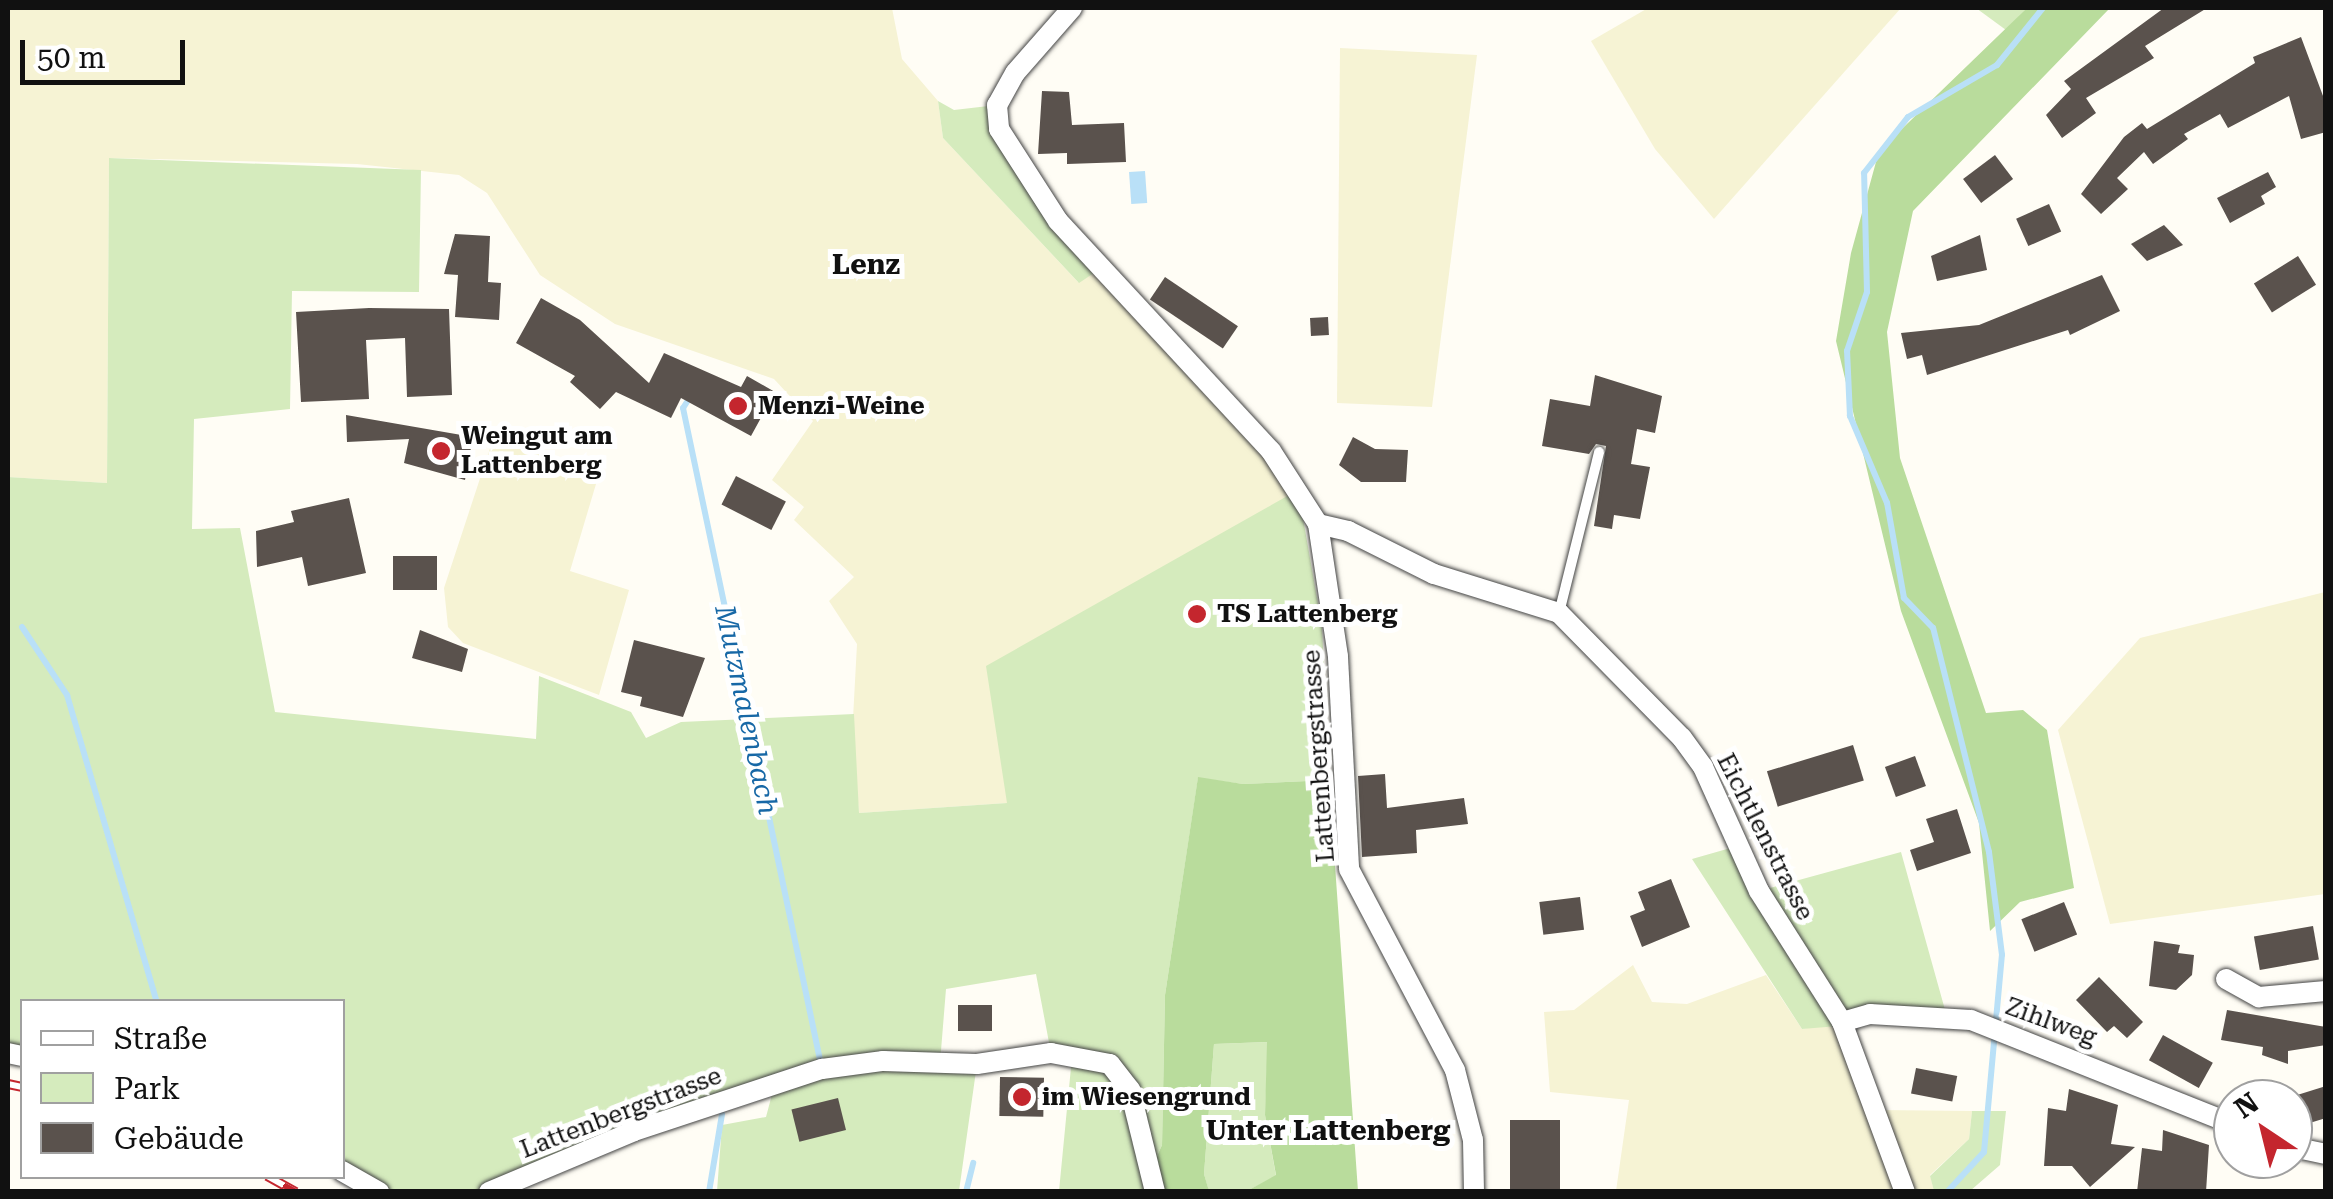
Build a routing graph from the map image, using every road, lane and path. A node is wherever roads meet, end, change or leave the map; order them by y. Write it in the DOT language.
graph roads {
  1 [pos="1072,8"];
  2 [pos="1598,452"];
  3 [pos="1318,524"];
  4 [pos="1559,613"];
  5 [pos="2226,979"];
  6 [pos="2326,991"];
  7 [pos="1842,1022"];
  8 [pos="2213,1116"];
  9 [pos="345,1174"];
  10 [pos="379,1192"];
  11 [pos="489,1192"];
  12 [pos="1155,1192"];
  13 [pos="1474,1192"];
  14 [pos="1905,1192"];
  1 -- 3 [label="street, Lattenbergstrasse"];
  2 -- 4 [label="lane"];
  3 -- 4 [label="street, Eichtlenstrasse"];
  3 -- 13 [label="street, Lattenbergstrasse"];
  4 -- 7 [label="street, Eichtlenstrasse"];
  5 -- 6 [label="street"];
  7 -- 8 [label="street, Zihlweg"];
  7 -- 14 [label="street, Eichtlenstrasse"];
  9 -- 10 [label="street"];
  11 -- 12 [label="street, Lattenbergstrasse"];
}
